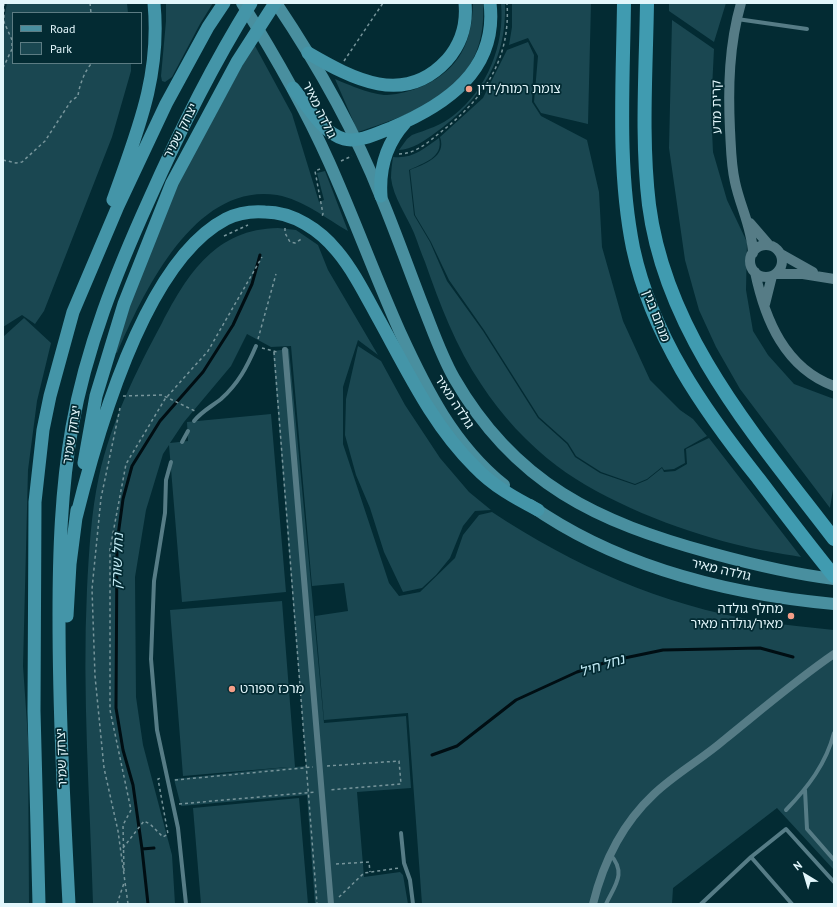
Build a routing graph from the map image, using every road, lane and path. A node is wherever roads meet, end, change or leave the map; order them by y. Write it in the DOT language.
graph roads {
  1 [pos="4,3"];
  2 [pos="154,3"];
  3 [pos="224,3"];
  4 [pos="242,3"];
  5 [pos="251,3"];
  6 [pos="383,3"];
  7 [pos="465,3"];
  8 [pos="490,3"];
  9 [pos="624,3"];
  10 [pos="647,3"];
  11 [pos="741,3"];
  12 [pos="278,6"];
  13 [pos="736,19"];
  14 [pos="807,29"];
  15 [pos="308,52"];
  16 [pos="91,64"];
  17 [pos="341,65"];
  18 [pos="3,68"];
  19 [pos="293,88"];
  20 [pos="406,122"];
  21 [pos="356,139"];
  22 [pos="3,160"];
  23 [pos="321,169"];
  24 [pos="381,196"];
  25 [pos="743,211"];
  26 [pos="322,216"];
  27 [pos="288,223"];
  28 [pos="254,224"];
  29 [pos="223,236"];
  30 [pos="303,238"];
  31 [pos="769,245"];
  32 [pos="753,253"];
  33 [pos="781,254"];
  34 [pos="262,257"];
  35 [pos="755,272"];
  36 [pos="276,274"];
  37 [pos="774,275"];
  38 [pos="822,276"];
  39 [pos="834,279"];
  40 [pos="765,306"];
  41 [pos="73,312"];
  42 [pos="256,346"];
  43 [pos="285,350"];
  44 [pos="274,352"];
  45 [pos="834,386"];
  46 [pos="125,389"];
  47 [pos="123,396"];
  48 [pos="168,397"];
  49 [pos="201,412"];
  50 [pos="194,421"];
  51 [pos="188,432"];
  52 [pos="182,442"];
  53 [pos="171,462"];
  54 [pos="538,510"];
  55 [pos="76,518"];
  56 [pos="834,539"];
  57 [pos="834,578"];
  58 [pos="833,605"];
  59 [pos="834,654"];
  60 [pos="834,733"];
  61 [pos="62,760"];
  62 [pos="320,767"];
  63 [pos="307,768"];
  64 [pos="167,779"];
  65 [pos="805,790"];
  66 [pos="322,791"];
  67 [pos="308,792"];
  68 [pos="173,805"];
  69 [pos="786,810"];
  70 [pos="401,834"];
  71 [pos="124,848"];
  72 [pos="610,854"];
  73 [pos="751,857"];
  74 [pos="834,860"];
  75 [pos="328,865"];
  76 [pos="405,867"];
  77 [pos="370,872"];
  78 [pos="125,881"];
  79 [pos="834,882"];
  80 [pos="338,898"];
  81 [pos="39,904"];
  82 [pos="69,904"];
  83 [pos="117,904"];
  84 [pos="128,904"];
  85 [pos="186,904"];
  86 [pos="317,904"];
  87 [pos="331,904"];
  88 [pos="413,904"];
  89 [pos="593,904"];
  90 [pos="606,904"];
  91 [pos="701,904"];
  92 [pos="792,904"];
  1 -- 18 [label="path"];
  2 -- 41 [label="highway"];
  3 -- 41 [label="highway, יצחק שמיר"];
  4 -- 19 [label="main road, גולדה מאיר"];
  5 -- 61 [label="highway, יצחק שמיר"];
  6 -- 17 [label="path"];
  7 -- 15 [label="highway"];
  8 -- 20 [label="highway"];
  9 -- 57 [label="highway, מנחם בגין"];
  10 -- 56 [label="highway, מנחם בגין"];
  11 -- 13 [label="street, קרית מדע"];
  12 -- 15 [label="main road, גולדה מאיר"];
  12 -- 55 [label="highway"];
  13 -- 14 [label="lane"];
  13 -- 25 [label="street, קרית מדע"];
  15 -- 21 [label="main road, גולדה מאיר"];
  16 -- 22 [label="path"];
  19 -- 21 [label="highway"];
  19 -- 54 [label="main road, גולדה מאיר"];
  20 -- 21 [label="highway"];
  20 -- 24 [label="highway"];
  21 -- 24 [label="main road, גולדה מאיר"];
  23 -- 26 [label="path"];
  24 -- 57 [label="main road, גולדה מאיר"];
  25 -- 31 [label="street, קרית מדע"];
  25 -- 32 [label="street, קרית מדע"];
  27 -- 30 [label="path"];
  28 -- 29 [label="path"];
  31 -- 32 [label="street"];
  31 -- 33 [label="street"];
  32 -- 35 [label="street"];
  33 -- 37 [label="street"];
  33 -- 38 [label="street"];
  34 -- 48 [label="path"];
  35 -- 37 [label="street"];
  35 -- 40 [label="street"];
  36 -- 42 [label="path"];
  37 -- 38 [label="street"];
  37 -- 40 [label="street"];
  38 -- 39 [label="street"];
  40 -- 45 [label="street"];
  41 -- 81 [label="highway, יצחק שמיר"];
  42 -- 44 [label="path"];
  42 -- 49 [label="lane"];
  43 -- 44 [label="path"];
  43 -- 62 [label="street"];
  44 -- 63 [label="path"];
  46 -- 47 [label="path"];
  47 -- 48 [label="path"];
  47 -- 78 [label="path"];
  48 -- 49 [label="path"];
  48 -- 71 [label="path"];
  49 -- 50 [label="lane"];
  51 -- 52 [label="lane"];
  53 -- 64 [label="lane"];
  54 -- 55 [label="highway"];
  54 -- 58 [label="main road, גולדה מאיר"];
  55 -- 61 [label="highway"];
  59 -- 72 [label="street"];
  60 -- 65 [label="lane"];
  61 -- 82 [label="highway, יצחק שמיר"];
  62 -- 63 [label="path"];
  62 -- 66 [label="street"];
  62 -- 66 [label="path"];
  63 -- 64 [label="path"];
  63 -- 67 [label="path"];
  64 -- 68 [label="lane"];
  64 -- 71 [label="path"];
  65 -- 69 [label="lane"];
  65 -- 74 [label="lane"];
  66 -- 67 [label="path"];
  66 -- 75 [label="street"];
  67 -- 68 [label="path"];
  67 -- 86 [label="path"];
  68 -- 85 [label="lane"];
  70 -- 76 [label="lane"];
  71 -- 78 [label="path"];
  72 -- 89 [label="street"];
  72 -- 90 [label="lane"];
  73 -- 79 [label="lane"];
  73 -- 91 [label="lane"];
  73 -- 92 [label="lane"];
  75 -- 77 [label="path"];
  75 -- 87 [label="street"];
  76 -- 77 [label="path"];
  76 -- 88 [label="lane"];
  77 -- 80 [label="path"];
  78 -- 83 [label="path"];
  78 -- 84 [label="path"];
}
